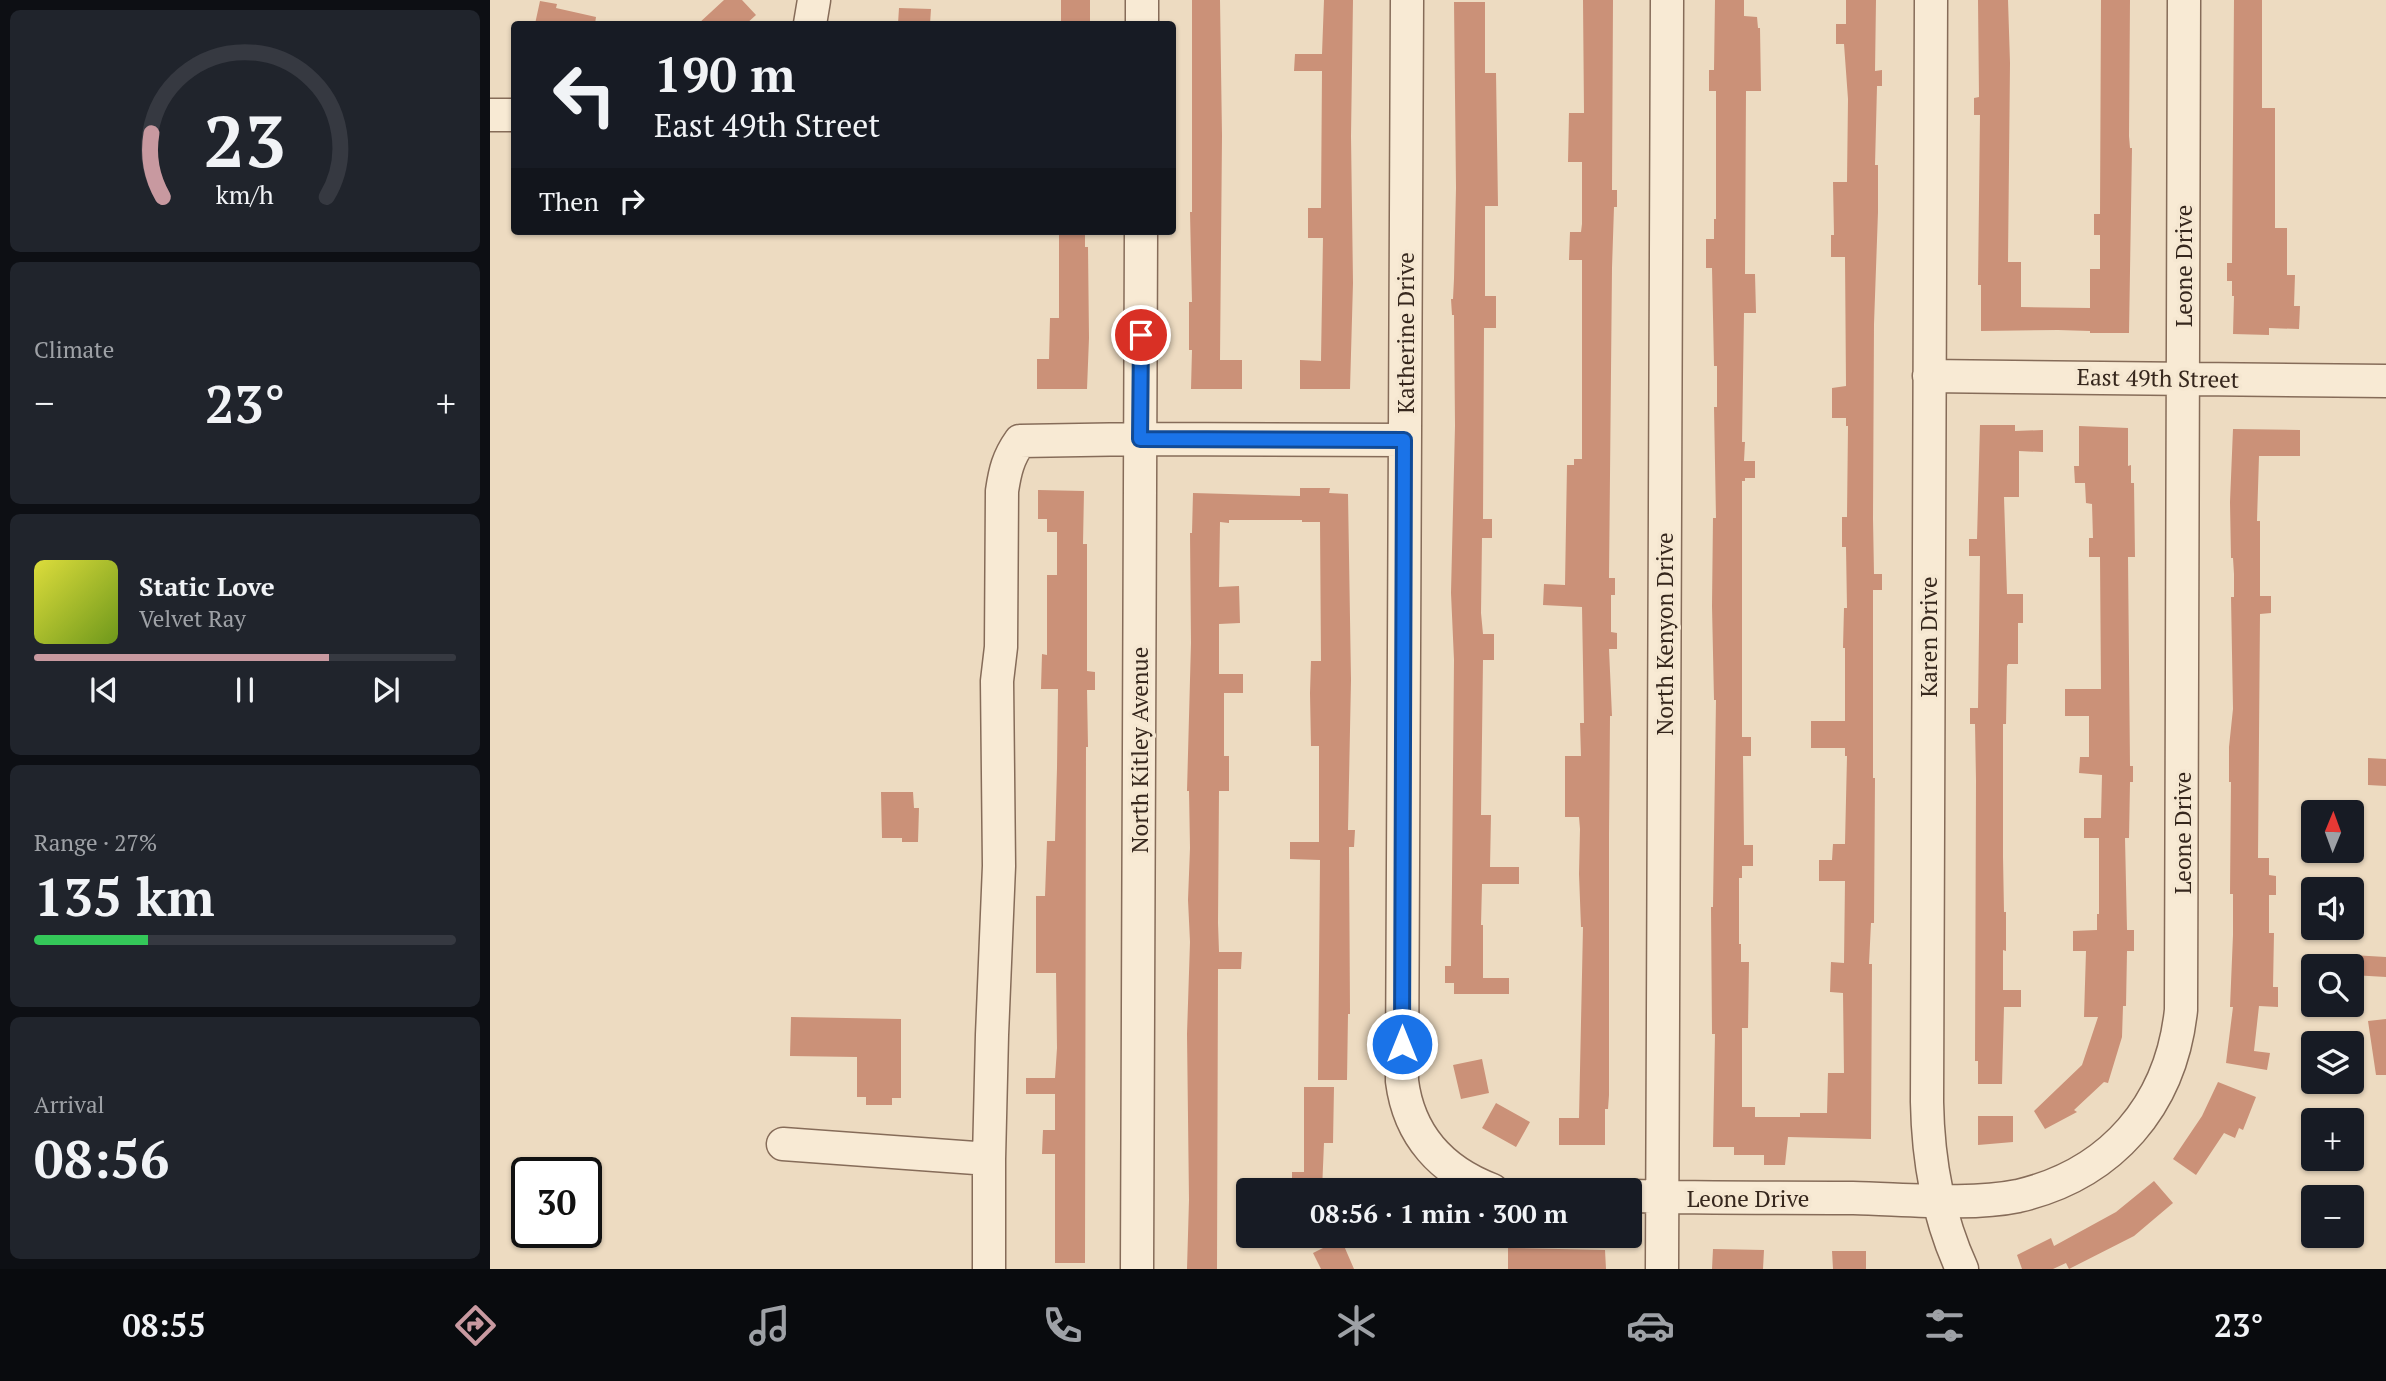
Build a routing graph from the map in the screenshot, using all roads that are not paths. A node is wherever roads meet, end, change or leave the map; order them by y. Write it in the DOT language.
graph roads {
  1 [pos="814,0"];
  2 [pos="1142,0"];
  3 [pos="1407,0"];
  4 [pos="1667,0"];
  5 [pos="1931,0"];
  6 [pos="2184,0"];
  7 [pos="810,21"];
  8 [pos="1142,21"];
  9 [pos="490,115"];
  10 [pos="511,116"];
  11 [pos="1141,235"];
  12 [pos="1929,376"];
  13 [pos="2184,378"];
  14 [pos="2386,381"];
  15 [pos="1140,439"];
  16 [pos="1404,440"];
  17 [pos="783,1144"];
  18 [pos="989,1159"];
  19 [pos="1464,1178"];
  20 [pos="1642,1196"];
  21 [pos="1663,1197"];
  22 [pos="1938,1200"];
  23 [pos="989,1269"];
  24 [pos="1137,1269"];
  25 [pos="1662,1269"];
  26 [pos="1962,1269"];
  1 -- 7 [label="street"];
  2 -- 8 [label="street"];
  3 -- 16 [label="street, Katherine Drive"];
  4 -- 21 [label="street, North Kenyon Drive"];
  5 -- 12 [label="street, Karen Drive"];
  6 -- 13 [label="street, Leone Drive"];
  9 -- 10 [label="street"];
  11 -- 15 [label="street, North Kitley Avenue"];
  12 -- 13 [label="street, East 49th Street"];
  12 -- 22 [label="street, Karen Drive"];
  13 -- 14 [label="street, East 49th Street"];
  13 -- 22 [label="street, Leone Drive"];
  15 -- 16 [label="street"];
  15 -- 18 [label="street"];
  15 -- 24 [label="street, North Kitley Avenue"];
  16 -- 19 [label="street, Katherine Drive"];
  17 -- 18 [label="street"];
  18 -- 23 [label="street"];
  20 -- 21 [label="street, Leone Drive"];
  21 -- 22 [label="street, Leone Drive"];
  21 -- 25 [label="street, North Kenyon Drive"];
  22 -- 26 [label="street, Karen Drive"];
}
